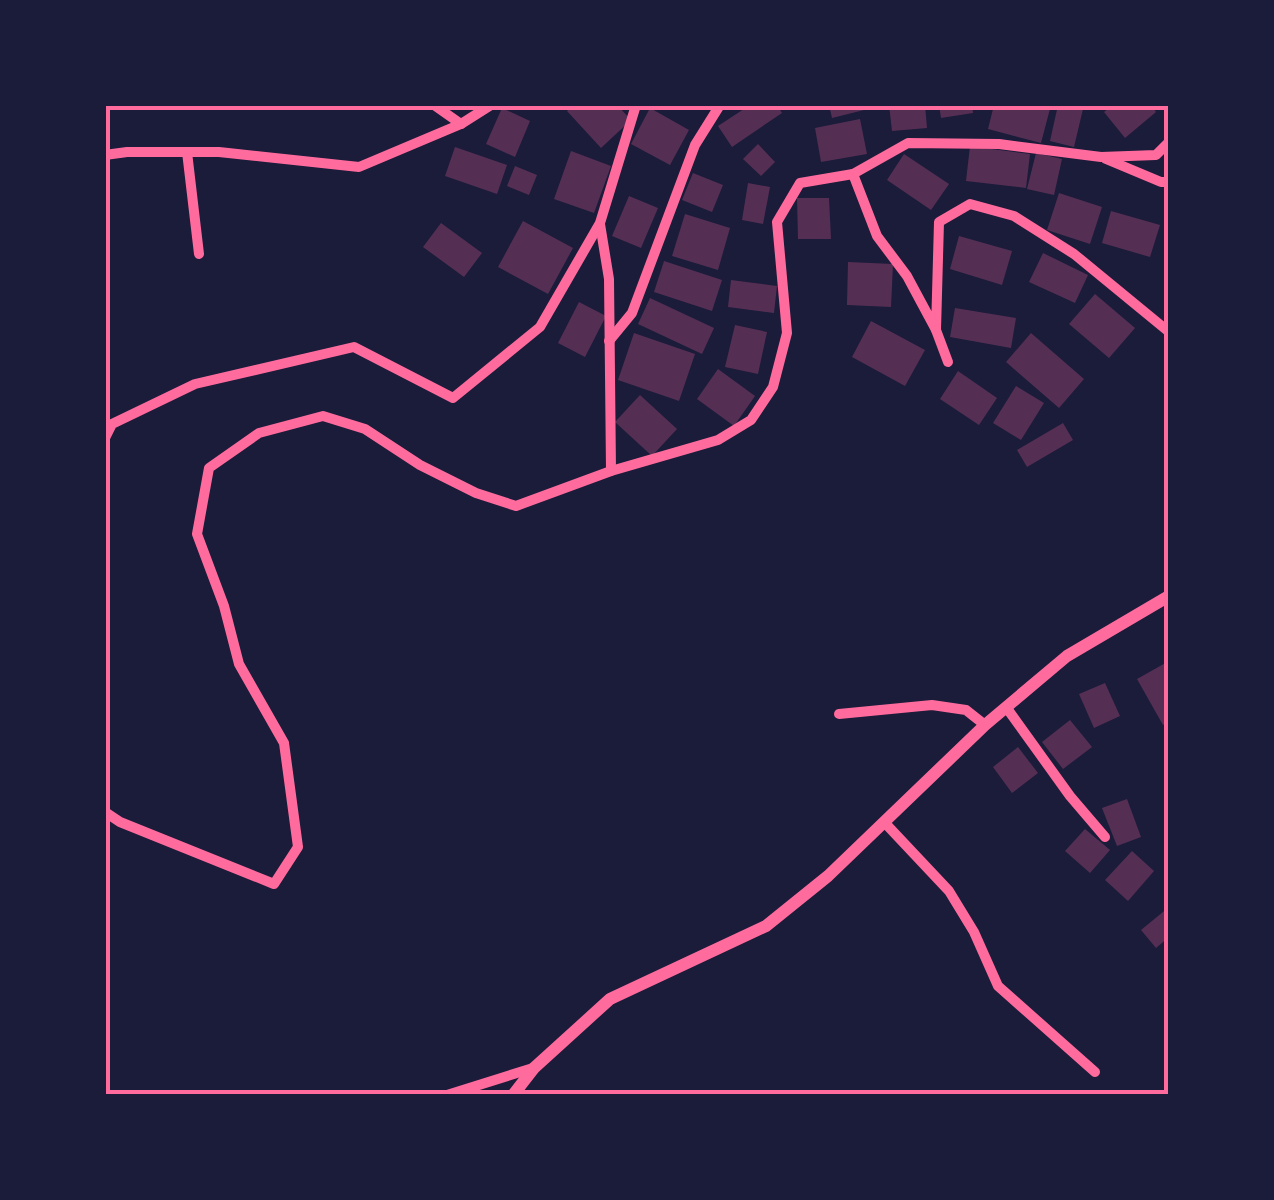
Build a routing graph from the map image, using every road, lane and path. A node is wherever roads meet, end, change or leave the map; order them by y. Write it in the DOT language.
graph roads {
  1 [pos="434,105"];
  2 [pos="491,105"];
  3 [pos="636,105"];
  4 [pos="720,105"];
  5 [pos="461,124"];
  6 [pos="1169,142"];
  7 [pos="188,152"];
  8 [pos="105,155"];
  9 [pos="1101,157"];
  10 [pos="853,174"];
  11 [pos="1169,182"];
  12 [pos="600,223"];
  13 [pos="199,254"];
  14 [pos="936,330"];
  15 [pos="1169,332"];
  16 [pos="609,340"];
  17 [pos="948,362"];
  18 [pos="105,438"];
  19 [pos="612,471"];
  20 [pos="1169,596"];
  21 [pos="1006,707"];
  22 [pos="838,714"];
  23 [pos="985,725"];
  24 [pos="105,812"];
  25 [pos="885,824"];
  26 [pos="1104,837"];
  27 [pos="534,1068"];
  28 [pos="1096,1072"];
  29 [pos="447,1095"];
  30 [pos="513,1095"];
  1 -- 5 [label="street"];
  2 -- 5 [label="street"];
  3 -- 12 [label="street"];
  4 -- 16 [label="street"];
  5 -- 7 [label="street"];
  6 -- 9 [label="street"];
  7 -- 8 [label="street"];
  7 -- 13 [label="street"];
  9 -- 10 [label="street"];
  9 -- 11 [label="street"];
  10 -- 14 [label="street"];
  10 -- 19 [label="street"];
  12 -- 16 [label="street"];
  12 -- 18 [label="street"];
  14 -- 15 [label="street"];
  14 -- 17 [label="street"];
  16 -- 19 [label="street"];
  19 -- 24 [label="street"];
  20 -- 21 [label="street"];
  21 -- 23 [label="street"];
  21 -- 26 [label="street"];
  22 -- 23 [label="street"];
  23 -- 25 [label="street"];
  25 -- 27 [label="street"];
  25 -- 28 [label="street"];
  27 -- 29 [label="street"];
  27 -- 30 [label="street"];
}
